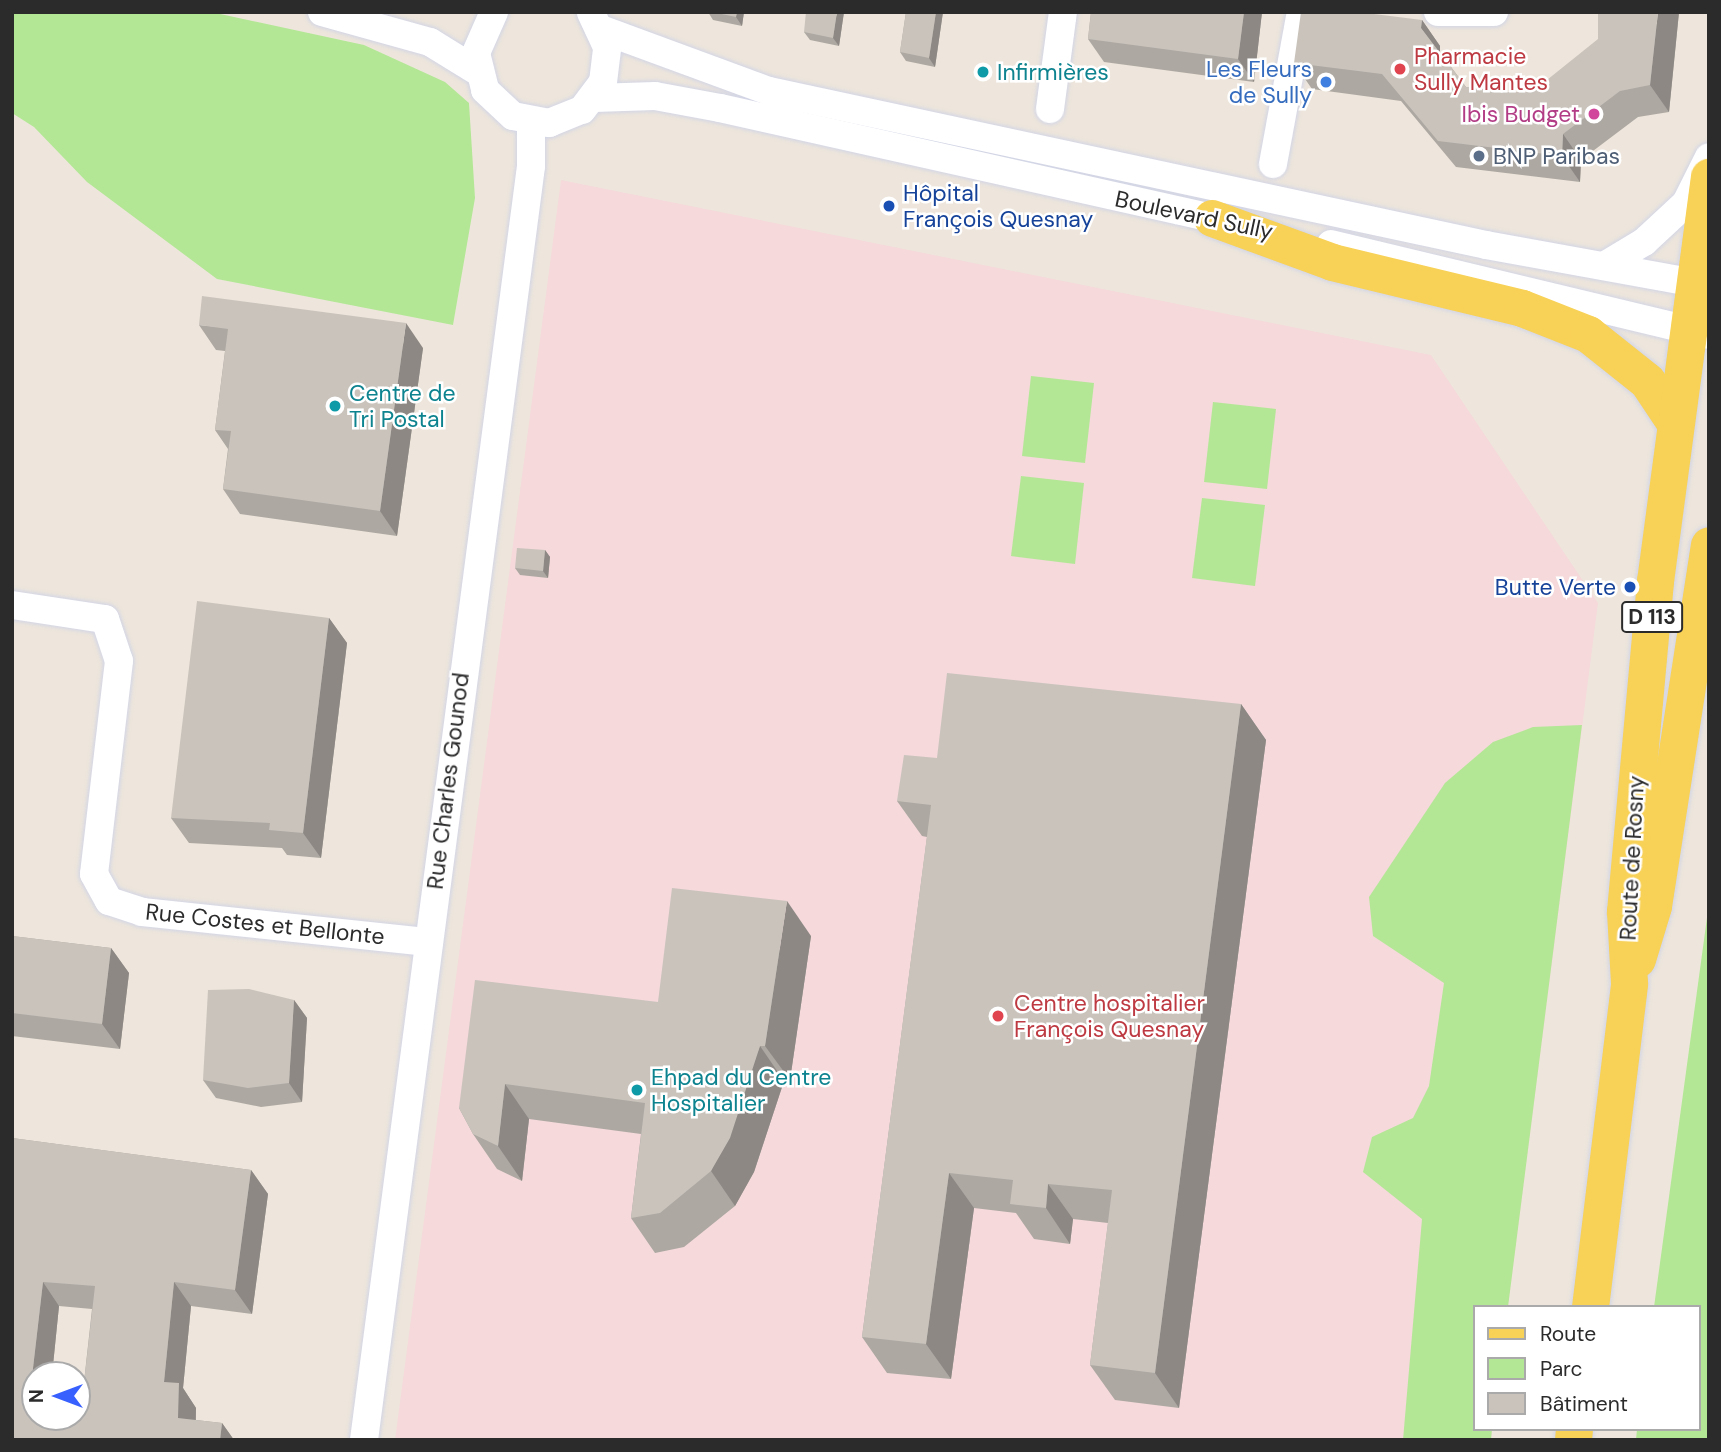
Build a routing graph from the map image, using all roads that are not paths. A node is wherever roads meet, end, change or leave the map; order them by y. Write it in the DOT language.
graph roads {
  1 [pos="322,12"];
  2 [pos="494,12"];
  3 [pos="1063,12"];
  4 [pos="1301,12"];
  5 [pos="1438,12"];
  6 [pos="1494,12"];
  7 [pos="597,21"];
  8 [pos="477,71"];
  9 [pos="594,98"];
  10 [pos="1051,109"];
  11 [pos="531,122"];
  12 [pos="1709,157"];
  13 [pos="1273,164"];
  14 [pos="1709,177"];
  15 [pos="1212,218"];
  16 [pos="1604,265"];
  17 [pos="1702,284"];
  18 [pos="1699,333"];
  19 [pos="1675,423"];
  20 [pos="1709,545"];
  21 [pos="12,605"];
  22 [pos="428,942"];
  23 [pos="1629,983"];
  24 [pos="1590,1305"];
  25 [pos="364,1440"];
  1 -- 8 [label="street"];
  2 -- 8 [label="street"];
  3 -- 10 [label="street"];
  4 -- 13 [label="street"];
  5 -- 6 [label="street"];
  7 -- 9 [label="street"];
  7 -- 16 [label="street, Boulevard Sully"];
  8 -- 11 [label="street"];
  9 -- 11 [label="street"];
  9 -- 15 [label="street, Boulevard Sully"];
  11 -- 22 [label="street, Rue Charles Gounod"];
  12 -- 16 [label="street"];
  14 -- 17 [label="main road, D 113"];
  15 -- 18 [label="street, Boulevard Sully"];
  15 -- 19 [label="main road"];
  16 -- 17 [label="street, Boulevard Sully"];
  17 -- 18 [label="main road, D 113"];
  18 -- 19 [label="main road, Route de Rosny / D 113"];
  19 -- 23 [label="main road, Route de Rosny / D 113"];
  20 -- 23 [label="main road, Route de Rosny / D 113"];
  21 -- 22 [label="street, Rue Costes et Bellonte"];
  22 -- 25 [label="street, Rue Charles Gounod"];
  23 -- 24 [label="main road, D 113"];
}
